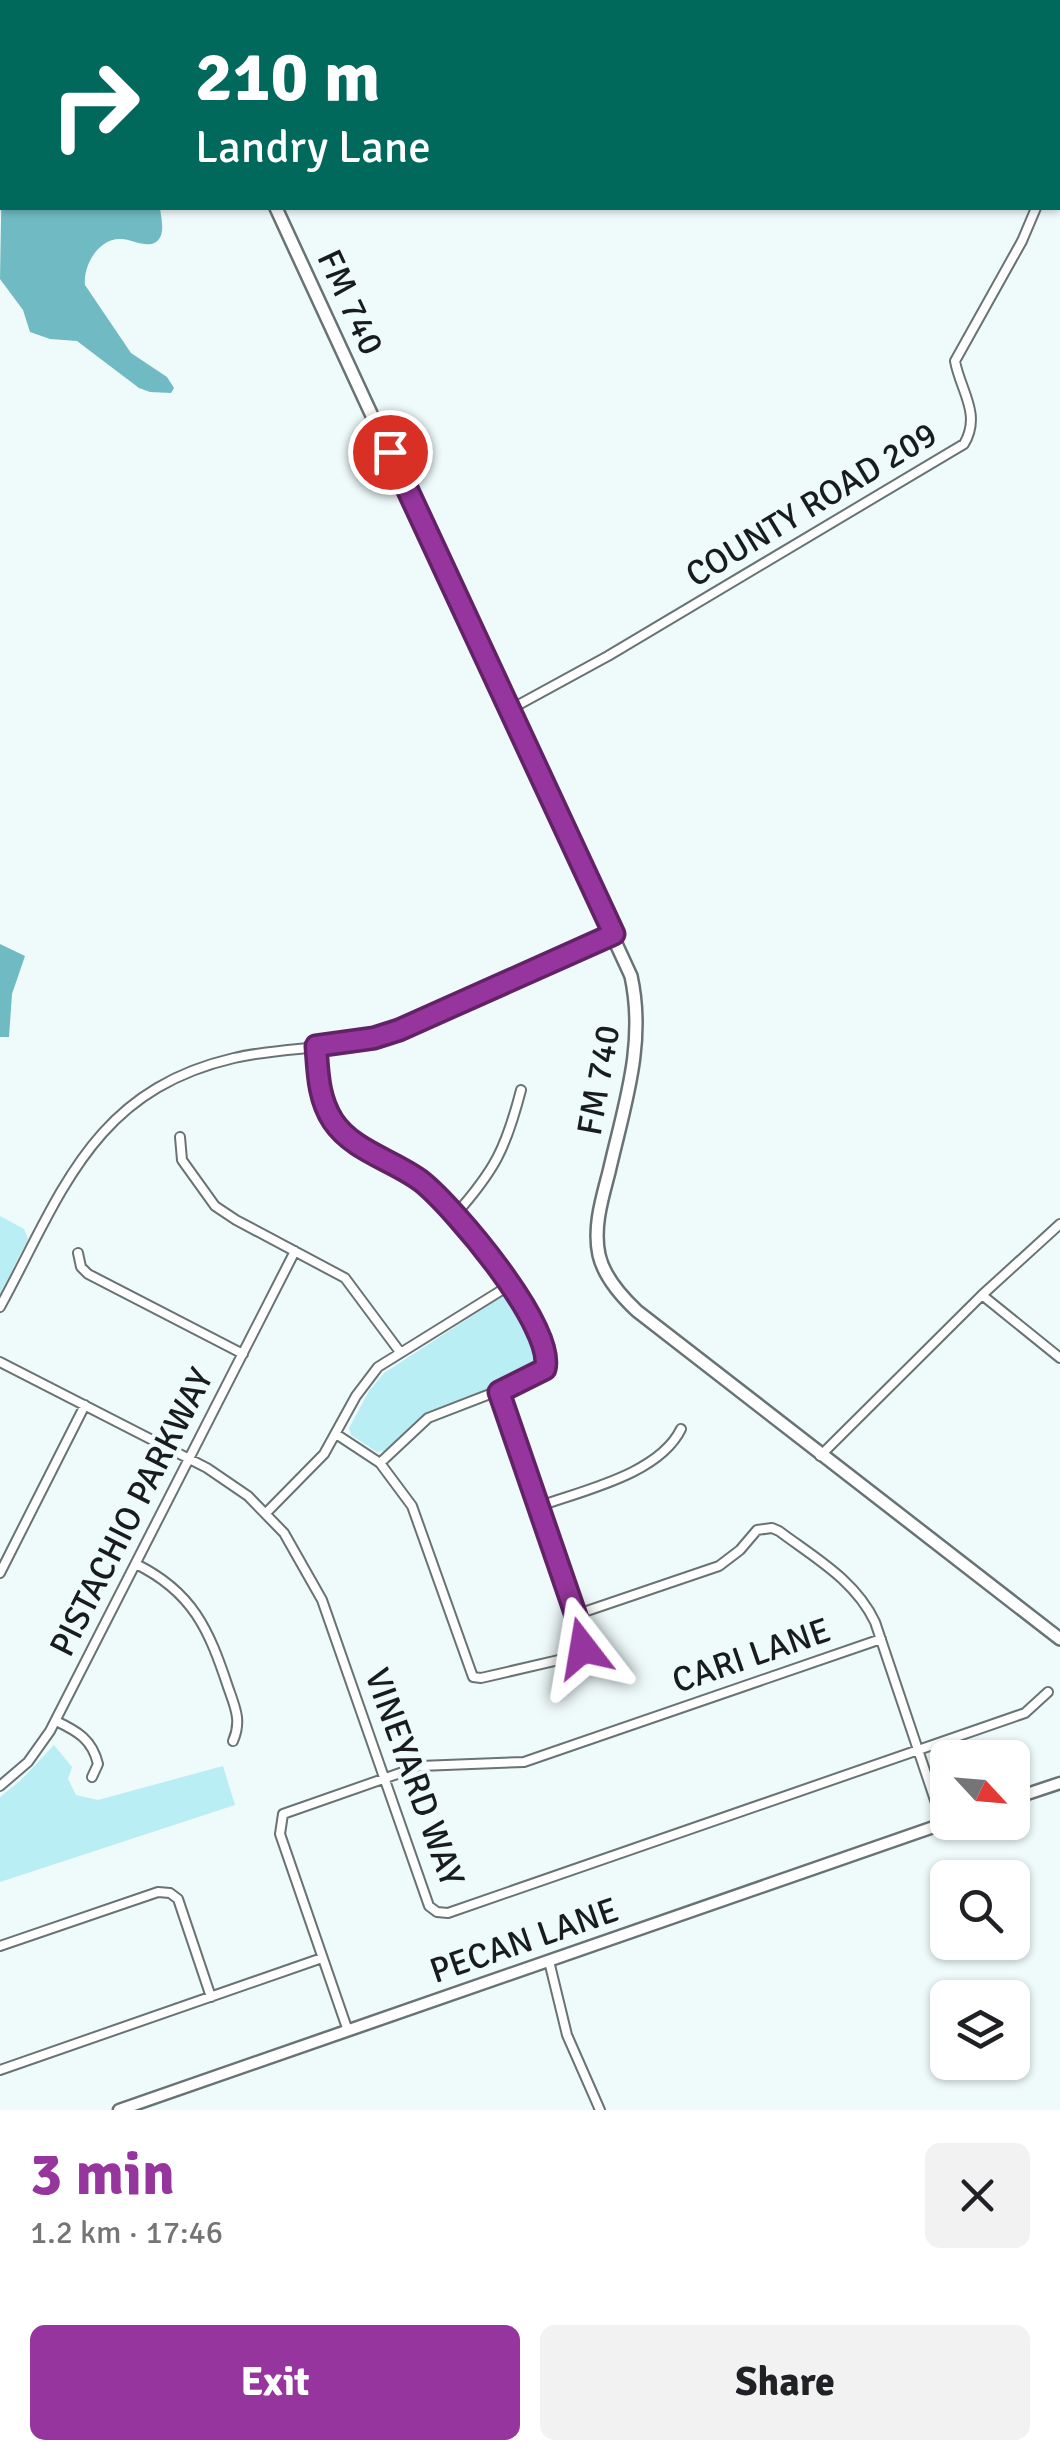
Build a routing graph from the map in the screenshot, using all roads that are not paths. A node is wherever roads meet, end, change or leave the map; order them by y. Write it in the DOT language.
graph roads {
  1 [pos="277,210"];
  2 [pos="1035,210"];
  3 [pos="510,710"];
  4 [pos="614,934"];
  5 [pos="316,1046"];
  6 [pos="521,1090"];
  7 [pos="180,1136"];
  8 [pos="455,1215"];
  9 [pos="1060,1224"];
  10 [pos="296,1251"];
  11 [pos="78,1254"];
  12 [pos="510,1285"];
  13 [pos="982,1295"];
  14 [pos="0,1308"];
  15 [pos="400,1352"];
  16 [pos="243,1354"];
  17 [pos="1060,1358"];
  18 [pos="0,1362"];
  19 [pos="499,1392"];
  20 [pos="85,1405"];
  21 [pos="681,1429"];
  22 [pos="336,1434"];
  23 [pos="820,1456"];
  24 [pos="189,1459"];
  25 [pos="380,1464"];
  26 [pos="540,1506"];
  27 [pos="266,1512"];
  28 [pos="136,1564"];
  29 [pos="0,1573"];
  30 [pos="576,1615"];
  31 [pos="1060,1639"];
  32 [pos="881,1640"];
  33 [pos="1048,1692"];
  34 [pos="56,1720"];
  35 [pos="233,1741"];
  36 [pos="918,1751"];
  37 [pos="92,1776"];
  38 [pos="384,1778"];
  39 [pos="930,1783"];
  40 [pos="1060,1783"];
  41 [pos="0,1786"];
  42 [pos="1030,1794"];
  43 [pos="930,1828"];
  44 [pos="0,1946"];
  45 [pos="322,1958"];
  46 [pos="548,1961"];
  47 [pos="212,1996"];
  48 [pos="348,2031"];
  49 [pos="0,2070"];
  50 [pos="119,2110"];
  51 [pos="600,2110"];
  1 -- 3 [label="main road, FM 740 / FM 740"];
  2 -- 3 [label="street, COUNTY ROAD 209"];
  3 -- 4 [label="main road, FM 740 / FM 740"];
  4 -- 5 [label="street"];
  4 -- 23 [label="main road, FM 740 / FM 740"];
  5 -- 8 [label="street"];
  5 -- 14 [label="street"];
  6 -- 8 [label="street"];
  7 -- 10 [label="street"];
  8 -- 12 [label="street"];
  9 -- 13 [label="street"];
  10 -- 15 [label="street"];
  10 -- 16 [label="street, PISTACHIO PARKWAY"];
  11 -- 16 [label="street"];
  12 -- 15 [label="street"];
  12 -- 19 [label="street"];
  13 -- 17 [label="street"];
  13 -- 23 [label="street"];
  15 -- 22 [label="street"];
  16 -- 24 [label="street, PISTACHIO PARKWAY"];
  18 -- 20 [label="street, VINEYARD WAY"];
  19 -- 25 [label="street"];
  19 -- 26 [label="street"];
  20 -- 24 [label="street, VINEYARD WAY"];
  20 -- 29 [label="street"];
  21 -- 26 [label="street"];
  22 -- 25 [label="street"];
  22 -- 27 [label="street"];
  23 -- 31 [label="main road, FM 740 / FM 740"];
  24 -- 27 [label="street, VINEYARD WAY"];
  24 -- 28 [label="street, PISTACHIO PARKWAY"];
  25 -- 30 [label="street"];
  26 -- 30 [label="street"];
  27 -- 38 [label="street, VINEYARD WAY"];
  28 -- 34 [label="street, PISTACHIO PARKWAY"];
  28 -- 35 [label="street"];
  30 -- 32 [label="street"];
  32 -- 36 [label="street"];
  32 -- 38 [label="street, CARI LANE"];
  33 -- 36 [label="street, VINEYARD WAY"];
  34 -- 37 [label="street"];
  34 -- 41 [label="street, PISTACHIO PARKWAY"];
  36 -- 38 [label="street, VINEYARD WAY"];
  36 -- 39 [label="street"];
  38 -- 45 [label="street, CARI LANE"];
  40 -- 42 [label="street"];
  43 -- 46 [label="street, PECAN LANE"];
  44 -- 47 [label="street"];
  45 -- 47 [label="street"];
  45 -- 48 [label="street, CARI LANE"];
  46 -- 48 [label="street, PECAN LANE"];
  46 -- 51 [label="street"];
  47 -- 49 [label="street"];
  48 -- 50 [label="street, PECAN LANE"];
}
